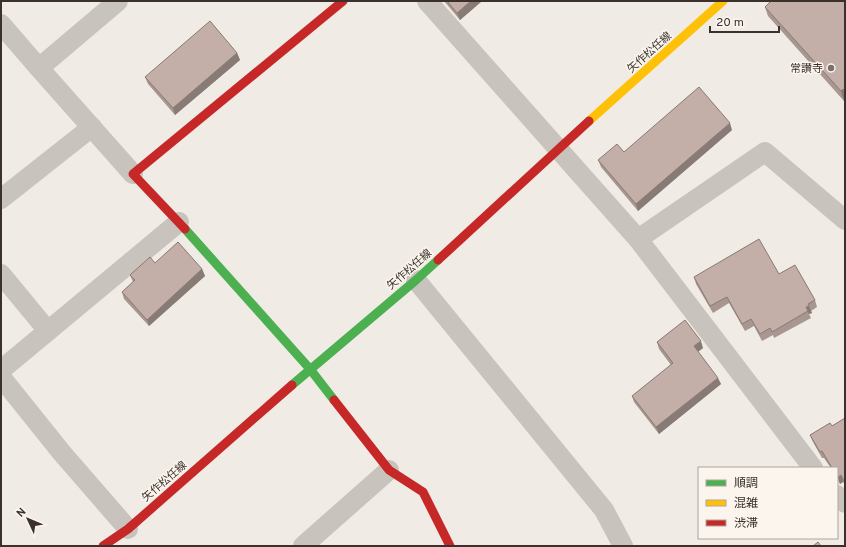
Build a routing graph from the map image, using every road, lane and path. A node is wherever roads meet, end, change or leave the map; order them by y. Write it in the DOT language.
graph roads {
  1 [pos="118,1"];
  2 [pos="343,1"];
  3 [pos="427,1"];
  4 [pos="723,1"];
  5 [pos="1,24"];
  6 [pos="39,68"];
  7 [pos="92,127"];
  8 [pos="558,149"];
  9 [pos="133,174"];
  10 [pos="1,199"];
  11 [pos="845,220"];
  12 [pos="179,222"];
  13 [pos="638,239"];
  14 [pos="1,274"];
  15 [pos="416,280"];
  16 [pos="48,331"];
  17 [pos="310,369"];
  18 [pos="1,370"];
  19 [pos="1,377"];
  20 [pos="812,467"];
  21 [pos="389,470"];
  22 [pos="838,496"];
  23 [pos="845,504"];
  24 [pos="128,529"];
  25 [pos="103,546"];
  26 [pos="303,546"];
  27 [pos="450,546"];
  28 [pos="623,546"];
  1 -- 6 [label="street"];
  2 -- 9 [label="main road"];
  3 -- 8 [label="street"];
  4 -- 8 [label="main road, 矢作松任線"];
  5 -- 6 [label="street"];
  6 -- 7 [label="street"];
  7 -- 9 [label="street"];
  7 -- 10 [label="street"];
  8 -- 13 [label="street"];
  8 -- 15 [label="main road, 矢作松任線"];
  9 -- 12 [label="main road"];
  11 -- 13 [label="street"];
  12 -- 16 [label="street"];
  12 -- 17 [label="main road"];
  13 -- 20 [label="street"];
  14 -- 16 [label="street"];
  15 -- 17 [label="main road, 矢作松任線"];
  15 -- 28 [label="street"];
  16 -- 18 [label="street"];
  17 -- 21 [label="main road"];
  17 -- 24 [label="main road, 矢作松任線"];
  19 -- 24 [label="street"];
  21 -- 26 [label="street"];
  21 -- 27 [label="main road"];
  22 -- 23 [label="street"];
  24 -- 25 [label="main road, 矢作松任線"];
}
